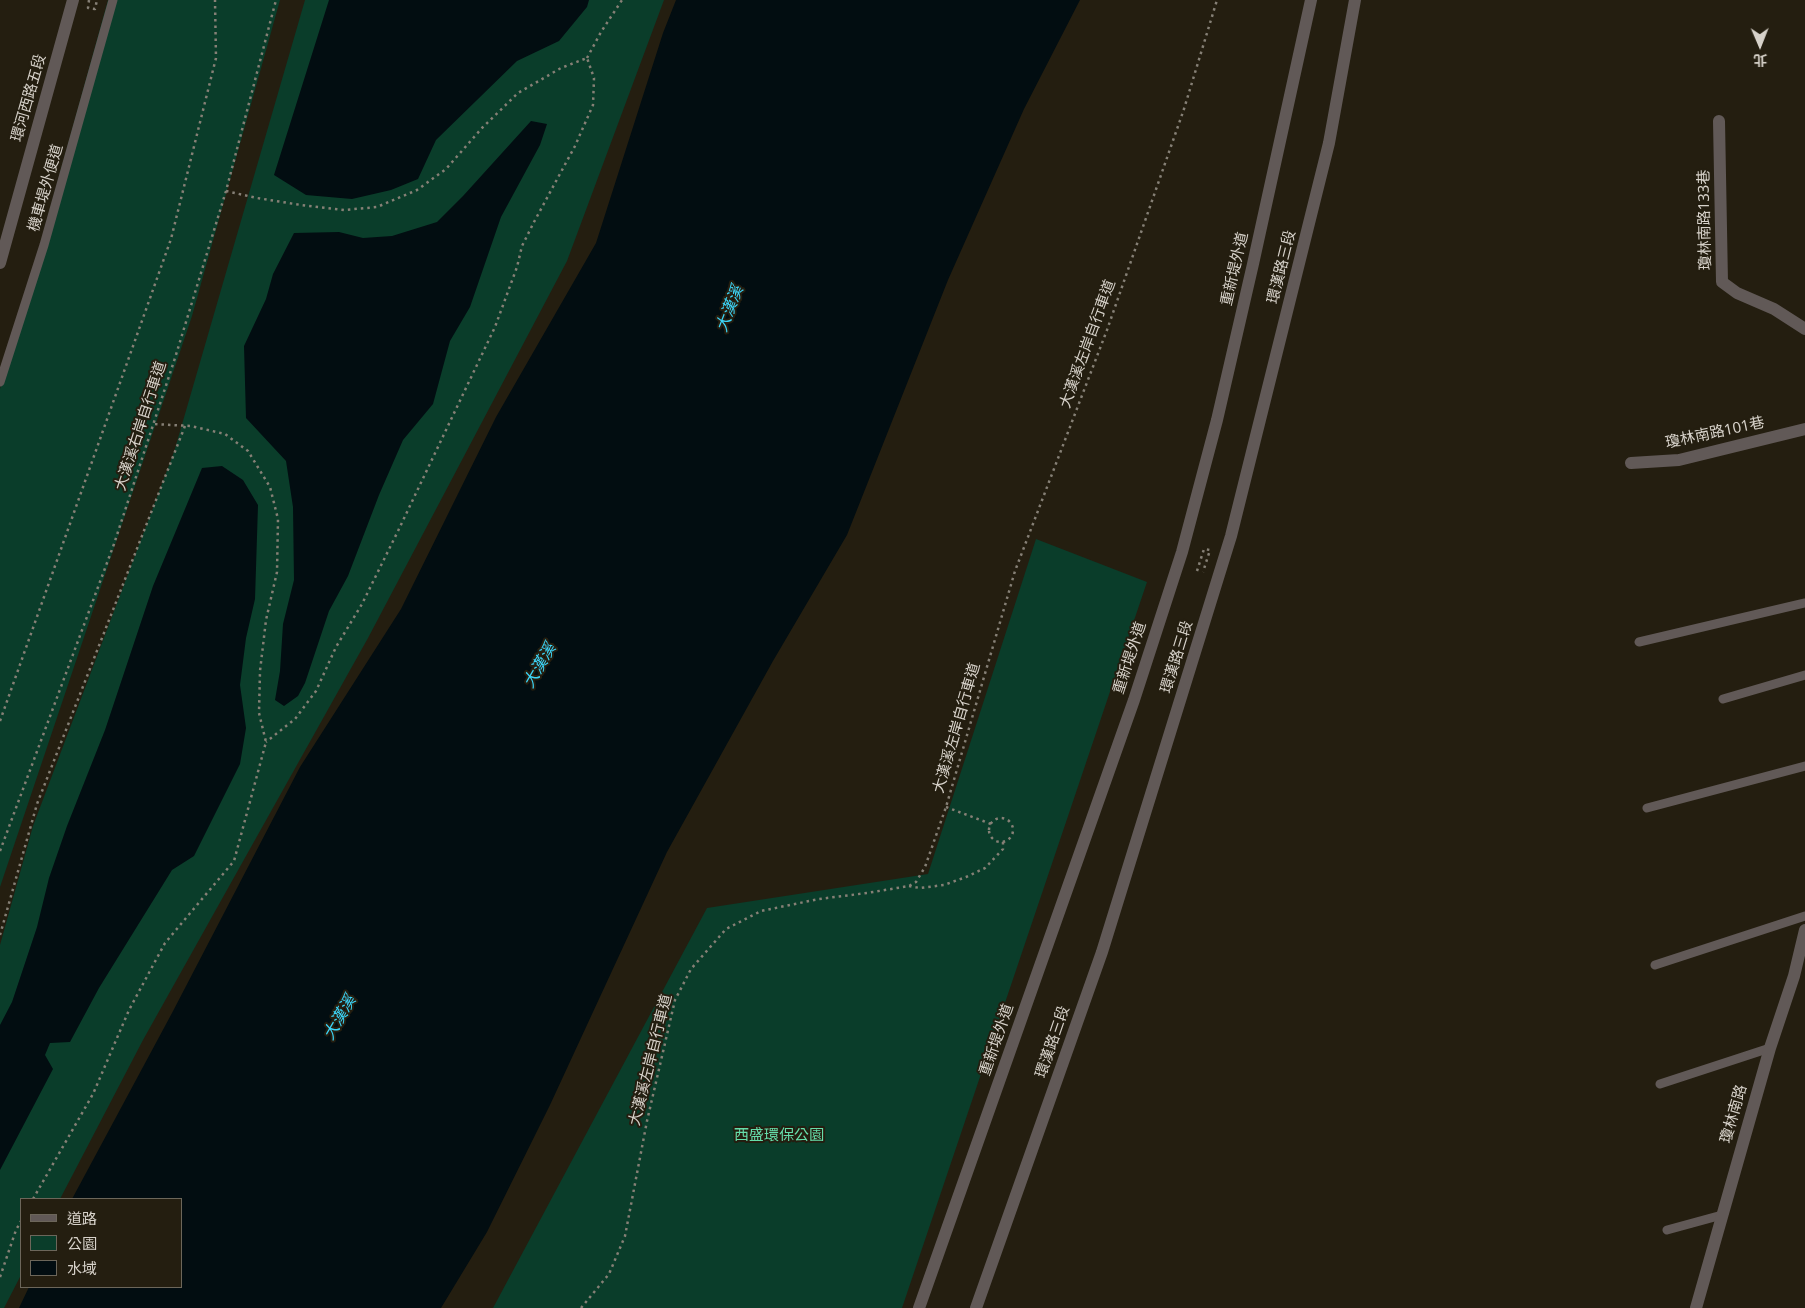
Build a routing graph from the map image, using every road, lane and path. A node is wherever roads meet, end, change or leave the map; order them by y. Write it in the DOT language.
graph roads {
  1 [pos="73,0"];
  2 [pos="89,0"];
  3 [pos="97,0"];
  4 [pos="113,0"];
  5 [pos="215,0"];
  6 [pos="276,0"];
  7 [pos="622,0"];
  8 [pos="1217,0"];
  9 [pos="1311,0"];
  10 [pos="1355,0"];
  11 [pos="587,58"];
  12 [pos="1719,122"];
  13 [pos="226,191"];
  14 [pos="0,263"];
  15 [pos="1805,329"];
  16 [pos="0,382"];
  17 [pos="153,424"];
  18 [pos="185,426"];
  19 [pos="1805,429"];
  20 [pos="1631,463"];
  21 [pos="1197,571"];
  22 [pos="1203,572"];
  23 [pos="1805,603"];
  24 [pos="1639,642"];
  25 [pos="1805,675"];
  26 [pos="1723,699"];
  27 [pos="0,720"];
  28 [pos="266,742"];
  29 [pos="1805,766"];
  30 [pos="946,807"];
  31 [pos="1647,808"];
  32 [pos="991,824"];
  33 [pos="1003,842"];
  34 [pos="0,851"];
  35 [pos="909,886"];
  36 [pos="1805,916"];
  37 [pos="1805,930"];
  38 [pos="0,935"];
  39 [pos="1654,965"];
  40 [pos="1770,1048"];
  41 [pos="1660,1084"];
  42 [pos="34,1198"];
  43 [pos="1722,1215"];
  44 [pos="20,1223"];
  45 [pos="1667,1230"];
  46 [pos="0,1277"];
  47 [pos="581,1308"];
  48 [pos="919,1308"];
  49 [pos="976,1308"];
  50 [pos="1696,1308"];
  1 -- 14 [label="street, 環河西路五段"];
  2 -- 3 [label="path"];
  4 -- 16 [label="lane, 機車堤外便道"];
  5 -- 27 [label="path"];
  6 -- 13 [label="path, 大漢溪右岸自行車道"];
  7 -- 11 [label="path"];
  8 -- 30 [label="path, 大漢溪左岸自行車道"];
  9 -- 48 [label="street, 重新堤外道"];
  10 -- 49 [label="street, 環漢路三段"];
  11 -- 13 [label="path"];
  11 -- 28 [label="path"];
  12 -- 15 [label="street, 瓊林南路133巷"];
  13 -- 17 [label="path, 大漢溪右岸自行車道"];
  17 -- 18 [label="path"];
  17 -- 34 [label="path, 大漢溪右岸自行車道"];
  18 -- 28 [label="path"];
  18 -- 38 [label="path"];
  19 -- 20 [label="street, 瓊林南路101巷"];
  21 -- 22 [label="path"];
  23 -- 24 [label="lane"];
  25 -- 26 [label="lane"];
  28 -- 42 [label="path"];
  29 -- 31 [label="lane"];
  30 -- 32 [label="path"];
  30 -- 35 [label="path, 大漢溪左岸自行車道"];
  32 -- 33 [label="path"];
  32 -- 33 [label="path"];
  33 -- 35 [label="path"];
  35 -- 47 [label="path, 大漢溪左岸自行車道"];
  36 -- 39 [label="lane"];
  37 -- 40 [label="street, 瓊林南路"];
  40 -- 41 [label="lane"];
  40 -- 43 [label="street, 瓊林南路"];
  43 -- 45 [label="lane"];
  43 -- 50 [label="street, 瓊林南路"];
  44 -- 46 [label="path"];
}
